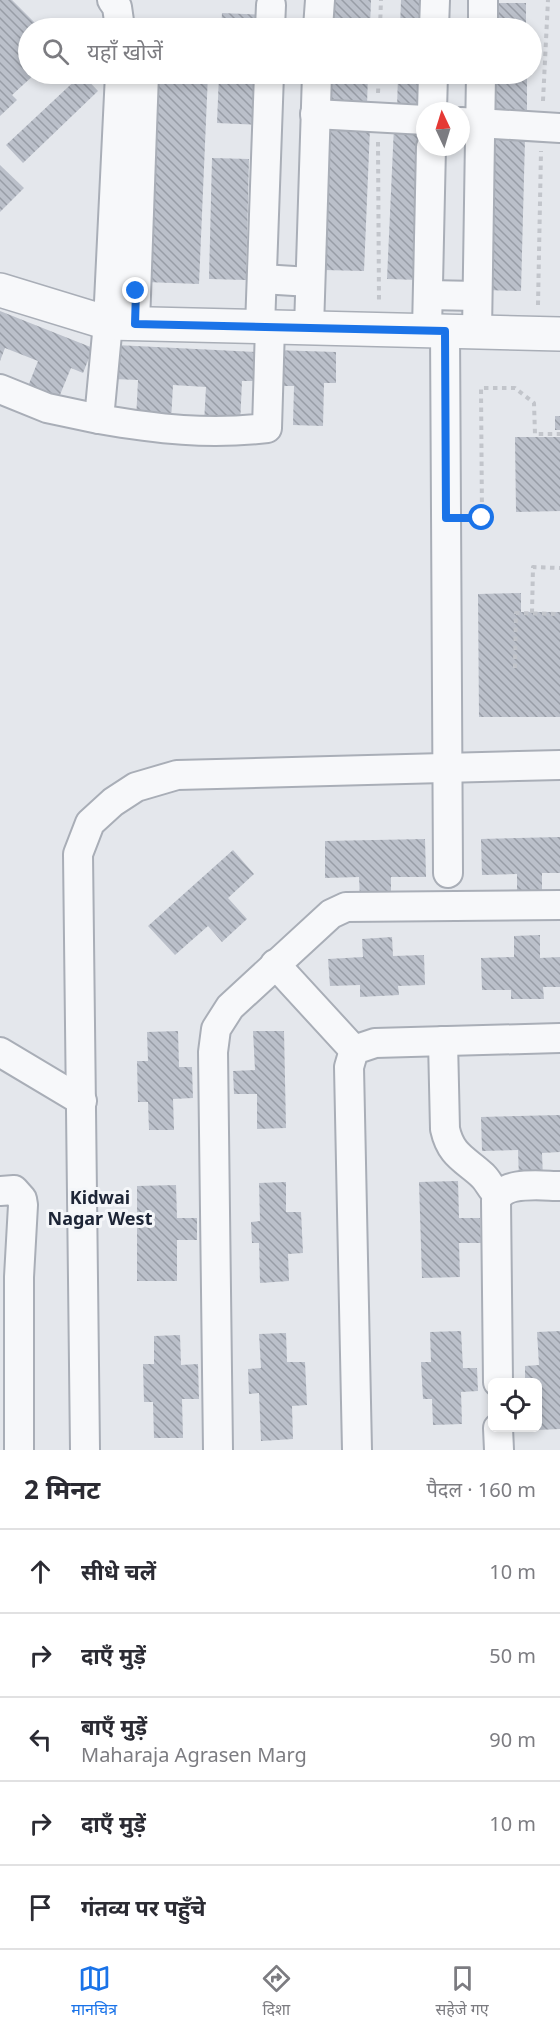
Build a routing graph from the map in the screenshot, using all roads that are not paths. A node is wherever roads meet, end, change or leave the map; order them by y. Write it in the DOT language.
graph roads {
  1 [pos="112,0"];
  2 [pos="320,0"];
  3 [pos="435,0"];
  4 [pos="483,0"];
  5 [pos="119,18"];
  6 [pos="319,18"];
  7 [pos="434,18"];
  8 [pos="483,18"];
  9 [pos="120,84"];
  10 [pos="143,84"];
  11 [pos="269,84"];
  12 [pos="316,84"];
  13 [pos="433,84"];
  14 [pos="479,84"];
  15 [pos="432,102"];
  16 [pos="315,114"];
  17 [pos="416,119"];
  18 [pos="470,123"];
  19 [pos="551,128"];
  20 [pos="431,156"];
  21 [pos="262,279"];
  22 [pos="310,282"];
  23 [pos="0,290"];
  24 [pos="428,295"];
  25 [pos="477,296"];
  26 [pos="121,323"];
  27 [pos="265,327"];
  28 [pos="309,328"];
  29 [pos="450,331"];
  30 [pos="560,334"];
  31 [pos="0,388"];
  32 [pos="99,419"];
  33 [pos="560,765"];
  34 [pos="446,768"];
  35 [pos="448,873"];
  36 [pos="560,905"];
  37 [pos="275,964"];
  38 [pos="560,1038"];
  39 [pos="442,1041"];
  40 [pos="354,1050"];
  41 [pos="0,1052"];
  42 [pos="82,1101"];
  43 [pos="560,1186"];
  44 [pos="0,1191"];
  45 [pos="560,1194"];
  46 [pos="498,1195"];
  47 [pos="10,1290"];
  48 [pos="498,1378"];
  49 [pos="498,1432"];
  50 [pos="12,1437"];
  51 [pos="85,1450"];
  52 [pos="218,1450"];
  53 [pos="357,1450"];
  54 [pos="499,1450"];
  1 -- 5 [label="street"];
  2 -- 6 [label="street"];
  3 -- 7 [label="street"];
  4 -- 8 [label="street"];
  9 -- 26 [label="street"];
  10 -- 26 [label="street"];
  11 -- 21 [label="street"];
  12 -- 16 [label="street"];
  13 -- 15 [label="street"];
  14 -- 18 [label="street"];
  16 -- 17 [label="street"];
  16 -- 22 [label="street"];
  18 -- 19 [label="street"];
  18 -- 25 [label="street"];
  20 -- 24 [label="street"];
  21 -- 22 [label="street"];
  21 -- 27 [label="street"];
  22 -- 28 [label="street"];
  23 -- 26 [label="street"];
  24 -- 25 [label="street"];
  24 -- 29 [label="street"];
  25 -- 29 [label="street"];
  26 -- 27 [label="street"];
  26 -- 32 [label="street"];
  27 -- 28 [label="street"];
  27 -- 32 [label="street"];
  28 -- 29 [label="street"];
  29 -- 30 [label="street"];
  29 -- 34 [label="street"];
  31 -- 32 [label="street"];
  33 -- 34 [label="street"];
  34 -- 35 [label="street"];
  34 -- 42 [label="street"];
  36 -- 37 [label="street"];
  37 -- 40 [label="street"];
  37 -- 52 [label="street"];
  38 -- 39 [label="street"];
  39 -- 40 [label="street"];
  39 -- 46 [label="street"];
  40 -- 53 [label="street"];
  41 -- 42 [label="street"];
  42 -- 51 [label="street"];
  43 -- 45 [label="street"];
  43 -- 46 [label="street"];
  44 -- 47 [label="street"];
  46 -- 48 [label="street"];
  47 -- 50 [label="street"];
  49 -- 54 [label="street"];
}
